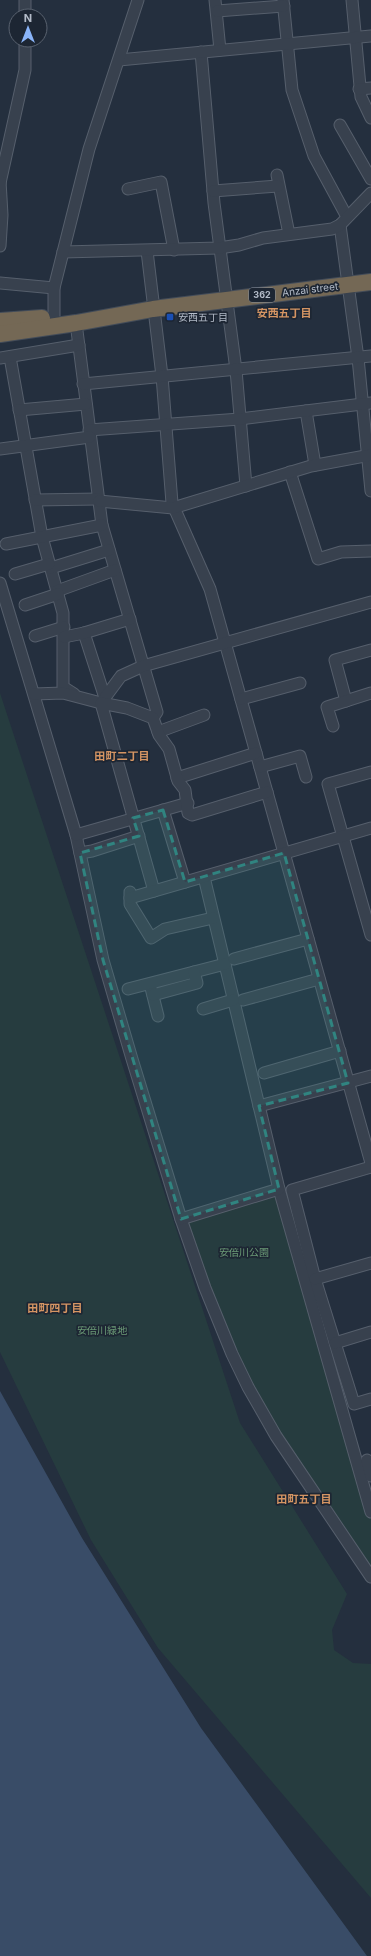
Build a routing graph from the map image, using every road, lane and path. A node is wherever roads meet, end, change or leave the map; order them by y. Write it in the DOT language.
graph roads {
  1 [pos="138,0"];
  2 [pos="352,0"];
  3 [pos="284,3"];
  4 [pos="216,6"];
  5 [pos="371,36"];
  6 [pos="356,37"];
  7 [pos="287,44"];
  8 [pos="25,48"];
  9 [pos="220,50"];
  10 [pos="201,52"];
  11 [pos="119,60"];
  12 [pos="371,88"];
  13 [pos="359,89"];
  14 [pos="371,118"];
  15 [pos="340,124"];
  16 [pos="371,179"];
  17 [pos="0,182"];
  18 [pos="128,189"];
  19 [pos="213,191"];
  20 [pos="371,193"];
  21 [pos="344,221"];
  22 [pos="289,234"];
  23 [pos="0,246"];
  24 [pos="219,248"];
  25 [pos="174,250"];
  26 [pos="147,251"];
  27 [pos="63,252"];
  28 [pos="371,282"];
  29 [pos="0,283"];
  30 [pos="350,284"];
  31 [pos="54,288"];
  32 [pos="226,300"];
  33 [pos="153,309"];
  34 [pos="54,318"];
  35 [pos="0,321"];
  36 [pos="76,323"];
  37 [pos="0,334"];
  38 [pos="79,345"];
  39 [pos="371,356"];
  40 [pos="5,358"];
  41 [pos="358,358"];
  42 [pos="236,370"];
  43 [pos="162,376"];
  44 [pos="83,384"];
  45 [pos="367,403"];
  46 [pos="86,404"];
  47 [pos="19,410"];
  48 [pos="306,411"];
  49 [pos="240,419"];
  50 [pos="166,424"];
  51 [pos="90,434"];
  52 [pos="25,446"];
  53 [pos="0,449"];
  54 [pos="369,455"];
  55 [pos="315,465"];
  56 [pos="290,472"];
  57 [pos="246,486"];
  58 [pos="371,490"];
  59 [pos="35,500"];
  60 [pos="98,500"];
  61 [pos="173,508"];
  62 [pos="102,525"];
  63 [pos="42,537"];
  64 [pos="6,544"];
  65 [pos="109,550"];
  66 [pos="371,551"];
  67 [pos="50,566"];
  68 [pos="115,570"];
  69 [pos="15,574"];
  70 [pos="0,583"];
  71 [pos="58,592"];
  72 [pos="371,602"];
  73 [pos="25,605"];
  74 [pos="130,619"];
  75 [pos="64,632"];
  76 [pos="84,633"];
  77 [pos="34,636"];
  78 [pos="226,643"];
  79 [pos="371,650"];
  80 [pos="143,666"];
  81 [pos="300,683"];
  82 [pos="371,693"];
  83 [pos="34,694"];
  84 [pos="82,698"];
  85 [pos="241,699"];
  86 [pos="103,701"];
  87 [pos="346,701"];
  88 [pos="204,715"];
  89 [pos="152,718"];
  90 [pos="332,726"];
  91 [pos="158,732"];
  92 [pos="256,753"];
  93 [pos="260,767"];
  94 [pos="371,772"];
  95 [pos="306,777"];
  96 [pos="177,778"];
  97 [pos="266,792"];
  98 [pos="188,803"];
  99 [pos="162,810"];
  100 [pos="133,818"];
  101 [pos="371,829"];
  102 [pos="76,835"];
  103 [pos="139,836"];
  104 [pos="342,837"];
  105 [pos="80,853"];
  106 [pos="284,853"];
  107 [pos="204,877"];
  108 [pos="185,882"];
  109 [pos="154,891"];
  110 [pos="213,918"];
  111 [pos="371,935"];
  112 [pos="308,939"];
  113 [pos="229,961"];
  114 [pos="194,972"];
  115 [pos="320,979"];
  116 [pos="150,984"];
  117 [pos="128,989"];
  118 [pos="152,995"];
  119 [pos="238,1000"];
  120 [pos="203,1009"];
  121 [pos="158,1016"];
  122 [pos="340,1051"];
  123 [pos="264,1073"];
  124 [pos="371,1076"];
  125 [pos="348,1083"];
  126 [pos="259,1106"];
  127 [pos="371,1163"];
  128 [pos="371,1167"];
  129 [pos="279,1189"];
  130 [pos="181,1219"];
  131 [pos="371,1263"];
  132 [pos="315,1279"];
  133 [pos="371,1332"];
  134 [pos="335,1343"];
  135 [pos="371,1398"];
  136 [pos="365,1460"];
  137 [pos="371,1476"];
  138 [pos="371,1512"];
  139 [pos="371,1577"];
  1 -- 11 [label="street"];
  2 -- 6 [label="street"];
  3 -- 4 [label="street"];
  3 -- 7 [label="street"];
  4 -- 9 [label="street"];
  5 -- 6 [label="street"];
  6 -- 7 [label="street"];
  6 -- 13 [label="street"];
  7 -- 9 [label="street"];
  7 -- 21 [label="street"];
  8 -- 17 [label="street"];
  9 -- 10 [label="street"];
  10 -- 11 [label="street"];
  10 -- 19 [label="street"];
  11 -- 27 [label="street"];
  12 -- 13 [label="street"];
  13 -- 14 [label="street"];
  15 -- 16 [label="street"];
  17 -- 23 [label="street"];
  18 -- 25 [label="street"];
  19 -- 22 [label="street"];
  19 -- 24 [label="street"];
  20 -- 21 [label="street"];
  21 -- 22 [label="street"];
  21 -- 30 [label="street"];
  22 -- 24 [label="street"];
  24 -- 25 [label="street"];
  24 -- 32 [label="street"];
  25 -- 26 [label="street"];
  26 -- 27 [label="street"];
  26 -- 33 [label="street"];
  27 -- 31 [label="street"];
  28 -- 30 [label="highway, Anzai street / 362"];
  29 -- 31 [label="street"];
  30 -- 32 [label="highway, Anzai street / 362"];
  30 -- 41 [label="street"];
  31 -- 34 [label="street"];
  32 -- 33 [label="highway, Anzai street / 362"];
  32 -- 42 [label="street"];
  33 -- 34 [label="highway, Anzai street / 362"];
  33 -- 36 [label="highway, Anzai street / 362"];
  33 -- 43 [label="street"];
  34 -- 35 [label="highway, Anzai street / 362"];
  36 -- 37 [label="highway, Anzai street / 362"];
  36 -- 38 [label="street"];
  38 -- 40 [label="street"];
  38 -- 44 [label="street"];
  39 -- 41 [label="street"];
  40 -- 47 [label="street"];
  41 -- 42 [label="street"];
  41 -- 45 [label="street"];
  42 -- 43 [label="street"];
  42 -- 49 [label="street"];
  43 -- 44 [label="street"];
  43 -- 50 [label="street"];
  44 -- 46 [label="street"];
  45 -- 48 [label="street"];
  45 -- 54 [label="street"];
  46 -- 47 [label="street"];
  46 -- 51 [label="street"];
  47 -- 52 [label="street"];
  48 -- 49 [label="street"];
  48 -- 55 [label="street"];
  49 -- 50 [label="street"];
  49 -- 57 [label="street"];
  50 -- 51 [label="street"];
  50 -- 61 [label="street"];
  51 -- 52 [label="street"];
  51 -- 60 [label="street"];
  52 -- 53 [label="street"];
  52 -- 59 [label="street"];
  54 -- 55 [label="street"];
  54 -- 58 [label="street"];
  55 -- 56 [label="street"];
  56 -- 57 [label="street"];
  56 -- 66 [label="street"];
  57 -- 61 [label="street"];
  59 -- 60 [label="street"];
  59 -- 63 [label="street"];
  60 -- 61 [label="street"];
  60 -- 62 [label="street"];
  61 -- 78 [label="street"];
  62 -- 63 [label="street"];
  62 -- 65 [label="street"];
  63 -- 64 [label="street"];
  63 -- 67 [label="street"];
  65 -- 67 [label="street"];
  65 -- 68 [label="street"];
  67 -- 69 [label="street"];
  67 -- 71 [label="street"];
  68 -- 71 [label="street"];
  68 -- 74 [label="street"];
  70 -- 83 [label="street"];
  71 -- 73 [label="street"];
  71 -- 75 [label="street"];
  72 -- 78 [label="street"];
  74 -- 76 [label="street"];
  74 -- 80 [label="street"];
  75 -- 76 [label="street"];
  75 -- 77 [label="street"];
  75 -- 84 [label="street"];
  76 -- 86 [label="street"];
  78 -- 80 [label="street"];
  78 -- 85 [label="street"];
  79 -- 87 [label="street"];
  80 -- 86 [label="street"];
  80 -- 89 [label="street"];
  81 -- 85 [label="street"];
  82 -- 87 [label="street"];
  83 -- 84 [label="street"];
  83 -- 102 [label="street"];
  84 -- 86 [label="street"];
  85 -- 92 [label="street"];
  86 -- 89 [label="street"];
  86 -- 100 [label="street"];
  87 -- 90 [label="street"];
  88 -- 91 [label="street"];
  89 -- 91 [label="street"];
  91 -- 96 [label="street"];
  92 -- 93 [label="street"];
  92 -- 96 [label="street"];
  93 -- 95 [label="street"];
  93 -- 97 [label="street"];
  94 -- 104 [label="street"];
  96 -- 98 [label="street"];
  97 -- 98 [label="street"];
  97 -- 106 [label="street"];
  98 -- 99 [label="street"];
  99 -- 100 [label="street"];
  99 -- 108 [label="street"];
  100 -- 102 [label="street"];
  100 -- 103 [label="street"];
  101 -- 104 [label="street"];
  102 -- 105 [label="street"];
  103 -- 105 [label="street"];
  103 -- 109 [label="street"];
  104 -- 106 [label="street"];
  104 -- 111 [label="street"];
  105 -- 130 [label="street"];
  106 -- 107 [label="street"];
  106 -- 112 [label="street"];
  107 -- 108 [label="street"];
  107 -- 110 [label="street"];
  108 -- 109 [label="street"];
  109 -- 110 [label="street"];
  110 -- 113 [label="street"];
  112 -- 113 [label="street"];
  112 -- 115 [label="street"];
  113 -- 114 [label="street"];
  113 -- 119 [label="street"];
  114 -- 116 [label="street"];
  114 -- 118 [label="street"];
  115 -- 119 [label="street"];
  115 -- 122 [label="street"];
  116 -- 117 [label="street"];
  116 -- 118 [label="street"];
  118 -- 121 [label="street"];
  119 -- 120 [label="street"];
  119 -- 126 [label="street"];
  122 -- 123 [label="street"];
  122 -- 125 [label="street"];
  124 -- 125 [label="street"];
  125 -- 126 [label="street"];
  125 -- 127 [label="street"];
  126 -- 129 [label="street"];
  128 -- 132 [label="street"];
  129 -- 130 [label="street"];
  129 -- 136 [label="street"];
  130 -- 139 [label="street"];
  131 -- 132 [label="street"];
  132 -- 134 [label="street"];
  133 -- 134 [label="street"];
  134 -- 135 [label="street"];
  136 -- 137 [label="street"];
  136 -- 138 [label="street"];
}
